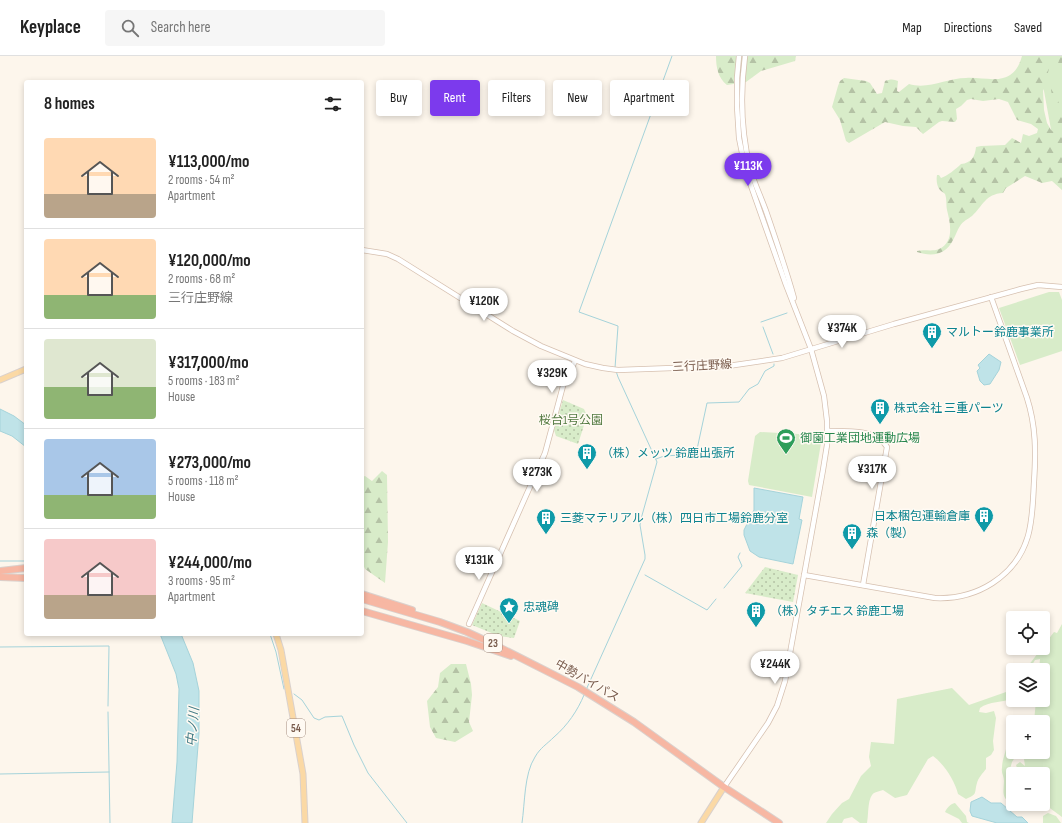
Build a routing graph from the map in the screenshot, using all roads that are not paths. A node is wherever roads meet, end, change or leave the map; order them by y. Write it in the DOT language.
graph roads {
  1 [pos="739,56"];
  2 [pos="745,56"];
  3 [pos="364,250"];
  4 [pos="1062,287"];
  5 [pos="991,297"];
  6 [pos="798,313"];
  7 [pos="812,349"];
  8 [pos="575,361"];
  9 [pos="24,371"];
  10 [pos="0,380"];
  11 [pos="827,431"];
  12 [pos="24,569"];
  13 [pos="0,571"];
  14 [pos="804,575"];
  15 [pos="0,576"];
  16 [pos="24,578"];
  17 [pos="863,585"];
  18 [pos="364,595"];
  19 [pos="364,599"];
  20 [pos="387,603"];
  21 [pos="364,612"];
  22 [pos="469,624"];
  23 [pos="277,636"];
  24 [pos="544,669"];
  25 [pos="724,787"];
  26 [pos="305,823"];
  27 [pos="701,823"];
  28 [pos="779,823"];
  1 -- 6 [label="street"];
  2 -- 6 [label="street"];
  3 -- 8 [label="street, 三行庄野線"];
  4 -- 5 [label="street, 三行庄野線"];
  5 -- 7 [label="street, 三行庄野線"];
  5 -- 17 [label="street"];
  6 -- 7 [label="street"];
  7 -- 8 [label="street, 三行庄野線"];
  7 -- 11 [label="street"];
  8 -- 22 [label="street"];
  9 -- 10 [label="main road"];
  11 -- 14 [label="street"];
  11 -- 17 [label="street"];
  12 -- 13 [label="highway"];
  14 -- 17 [label="street"];
  14 -- 25 [label="street"];
  15 -- 16 [label="highway"];
  18 -- 20 [label="highway, 23"];
  19 -- 20 [label="highway, 23"];
  20 -- 24 [label="highway, 中勢バイパス / 23"];
  21 -- 24 [label="highway"];
  23 -- 26 [label="main road, 54"];
  24 -- 25 [label="highway, 中勢バイパス / 23"];
  25 -- 27 [label="main road"];
  25 -- 28 [label="highway, 中勢バイパス / 23"];
}
